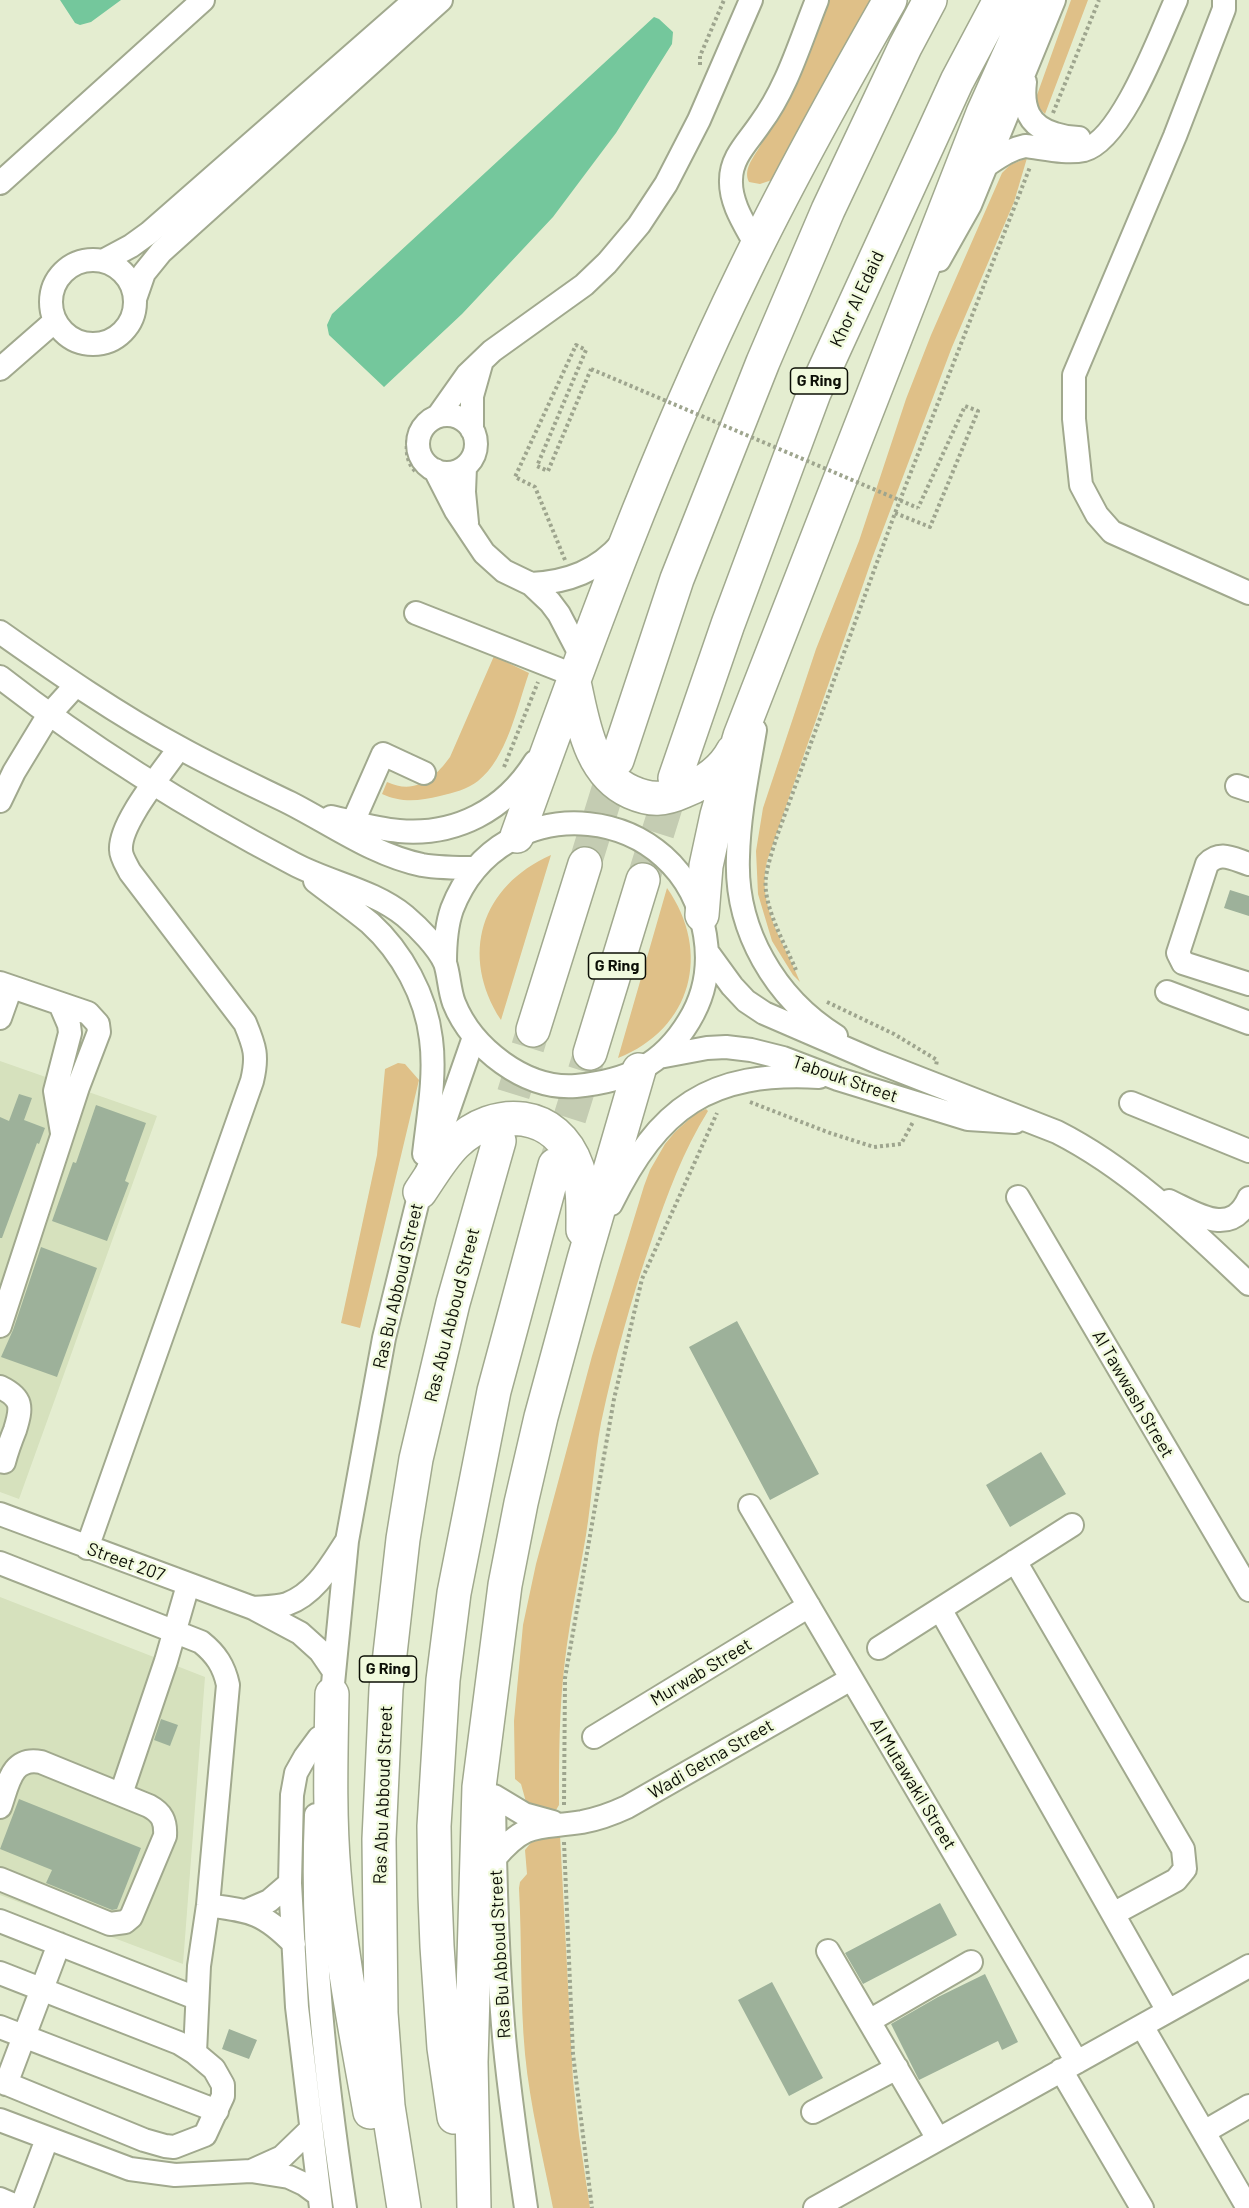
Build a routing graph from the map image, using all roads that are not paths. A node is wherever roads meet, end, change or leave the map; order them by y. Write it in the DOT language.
graph roads {
  1 [pos="202,0"];
  2 [pos="415,0"];
  3 [pos="441,0"];
  4 [pos="751,0"];
  5 [pos="818,0"];
  6 [pos="890,0"];
  7 [pos="930,0"];
  8 [pos="1000,0"];
  9 [pos="1034,0"];
  10 [pos="1054,0"];
  11 [pos="1159,0"];
  12 [pos="1176,0"];
  13 [pos="1224,0"];
  14 [pos="1028,63"];
  15 [pos="987,165"];
  16 [pos="0,183"];
  17 [pos="757,247"];
  18 [pos="103,261"];
  19 [pos="135,299"];
  20 [pos="55,321"];
  21 [pos="898,331"];
  22 [pos="482,362"];
  23 [pos="0,369"];
  24 [pos="432,413"];
  25 [pos="472,430"];
  26 [pos="465,466"];
  27 [pos="427,472"];
  28 [pos="467,527"];
  29 [pos="631,534"];
  30 [pos="531,584"];
  31 [pos="1249,593"];
  32 [pos="416,613"];
  33 [pos="0,632"];
  34 [pos="577,672"];
  35 [pos="764,672"];
  36 [pos="0,677"];
  37 [pos="76,685"];
  38 [pos="48,716"];
  39 [pos="556,728"];
  40 [pos="740,736"];
  41 [pos="179,748"];
  42 [pos="617,760"];
  43 [pos="424,773"];
  44 [pos="675,778"];
  45 [pos="154,786"];
  46 [pos="0,801"];
  47 [pos="307,812"];
  48 [pos="353,822"];
  49 [pos="517,836"];
  50 [pos="585,864"];
  51 [pos="1249,864"];
  52 [pos="298,867"];
  53 [pos="476,868"];
  54 [pos="643,880"];
  55 [pos="702,915"];
  56 [pos="708,953"];
  57 [pos="445,963"];
  58 [pos="1249,984"];
  59 [pos="6,985"];
  60 [pos="1167,992"];
  61 [pos="0,1018"];
  62 [pos="1249,1023"];
  63 [pos="533,1030"];
  64 [pos="474,1037"];
  65 [pos="590,1053"];
  66 [pos="875,1061"];
  67 [pos="649,1064"];
  68 [pos="838,1078"];
  69 [pos="1131,1103"];
  70 [pos="1031,1122"];
  71 [pos="499,1140"];
  72 [pos="1249,1151"];
  73 [pos="555,1165"];
  74 [pos="1145,1190"];
  75 [pos="420,1192"];
  76 [pos="1017,1197"];
  77 [pos="1249,1198"];
  78 [pos="584,1259"];
  79 [pos="1249,1284"];
  80 [pos="0,1326"];
  81 [pos="0,1387"];
  82 [pos="4,1462"];
  83 [pos="750,1506"];
  84 [pos="0,1514"];
  85 [pos="1072,1525"];
  86 [pos="347,1541"];
  87 [pos="87,1548"];
  88 [pos="1016,1561"];
  89 [pos="0,1563"];
  90 [pos="188,1585"];
  91 [pos="1249,1590"];
  92 [pos="809,1606"];
  93 [pos="253,1608"];
  94 [pos="940,1609"];
  95 [pos="174,1632"];
  96 [pos="879,1648"];
  97 [pos="851,1679"];
  98 [pos="333,1682"];
  99 [pos="491,1699"];
  100 [pos="594,1737"];
  101 [pos="319,1738"];
  102 [pos="121,1794"];
  103 [pos="494,1796"];
  104 [pos="0,1807"];
  105 [pos="564,1823"];
  106 [pos="495,1858"];
  107 [pos="0,1879"];
  108 [pos="290,1882"];
  109 [pos="208,1905"];
  110 [pos="248,1910"];
  111 [pos="1113,1914"];
  112 [pos="0,1921"];
  113 [pos="59,1944"];
  114 [pos="294,1944"];
  115 [pos="828,1951"];
  116 [pos="971,1962"];
  117 [pos="1249,1966"];
  118 [pos="0,1973"];
  119 [pos="43,1990"];
  120 [pos="196,1998"];
  121 [pos="1168,2011"];
  122 [pos="869,2021"];
  123 [pos="1142,2026"];
  124 [pos="0,2027"];
  125 [pos="24,2037"];
  126 [pos="195,2053"];
  127 [pos="1069,2066"];
  128 [pos="897,2068"];
  129 [pos="3,2083"];
  130 [pos="1249,2106"];
  131 [pos="217,2111"];
  132 [pos="813,2112"];
  133 [pos="0,2120"];
  134 [pos="310,2130"];
  135 [pos="1204,2132"];
  136 [pos="47,2139"];
  137 [pos="938,2139"];
  138 [pos="251,2171"];
  139 [pos="0,2199"];
  140 [pos="320,2202"];
  141 [pos="345,2208"];
  142 [pos="396,2208"];
  143 [pos="404,2208"];
  144 [pos="469,2208"];
  145 [pos="474,2208"];
  146 [pos="526,2208"];
  147 [pos="815,2208"];
  148 [pos="1143,2208"];
  149 [pos="1248,2208"];
  1 -- 16 [label="street"];
  2 -- 18 [label="street"];
  3 -- 19 [label="street"];
  4 -- 22 [label="street"];
  5 -- 17 [label="street"];
  6 -- 17 [label="highway"];
  7 -- 42 [label="highway"];
  8 -- 44 [label="highway, Khor Al Edaid / G Ring"];
  9 -- 21 [label="highway"];
  10 -- 14 [label="street"];
  11 -- 14 [label="street"];
  12 -- 15 [label="street"];
  13 -- 31 [label="street"];
  14 -- 15 [label="street"];
  15 -- 21 [label="street"];
  17 -- 29 [label="highway"];
  18 -- 19 [label="street"];
  18 -- 20 [label="street"];
  19 -- 20 [label="street"];
  20 -- 23 [label="street"];
  21 -- 35 [label="highway"];
  22 -- 24 [label="street"];
  22 -- 25 [label="street"];
  24 -- 25 [label="street"];
  24 -- 27 [label="street"];
  25 -- 26 [label="street"];
  26 -- 27 [label="street"];
  26 -- 28 [label="street"];
  27 -- 28 [label="street"];
  28 -- 30 [label="street"];
  29 -- 30 [label="street"];
  29 -- 34 [label="highway"];
  30 -- 34 [label="street"];
  32 -- 34 [label="street"];
  33 -- 37 [label="street"];
  34 -- 39 [label="highway"];
  34 -- 40 [label="highway"];
  35 -- 40 [label="highway"];
  35 -- 66 [label="street"];
  36 -- 38 [label="street"];
  37 -- 38 [label="street"];
  37 -- 41 [label="street"];
  38 -- 45 [label="street"];
  38 -- 46 [label="street"];
  39 -- 48 [label="street"];
  39 -- 49 [label="highway"];
  40 -- 55 [label="highway"];
  41 -- 45 [label="street"];
  41 -- 47 [label="street"];
  43 -- 48 [label="street"];
  45 -- 52 [label="street"];
  45 -- 87 [label="street"];
  47 -- 48 [label="street"];
  47 -- 53 [label="street"];
  49 -- 53 [label="street"];
  49 -- 55 [label="street"];
  50 -- 63 [label="highway"];
  51 -- 58 [label="street"];
  52 -- 57 [label="street"];
  52 -- 75 [label="street"];
  53 -- 57 [label="street"];
  54 -- 65 [label="highway, G Ring"];
  55 -- 56 [label="street"];
  56 -- 66 [label="street, Tabouk Street"];
  56 -- 67 [label="street"];
  57 -- 64 [label="street, Tabouk Street"];
  59 -- 61 [label="street"];
  59 -- 80 [label="street"];
  60 -- 62 [label="street"];
  64 -- 67 [label="street, Tabouk Street"];
  64 -- 75 [label="street, Ras Bu Abboud Street"];
  66 -- 70 [label="street, Tabouk Street"];
  67 -- 68 [label="street, Tabouk Street"];
  67 -- 78 [label="highway"];
  68 -- 70 [label="street, Tabouk Street"];
  68 -- 78 [label="street"];
  69 -- 72 [label="street"];
  70 -- 74 [label="street, Tabouk Street"];
  71 -- 143 [label="highway, Ras Abu Abboud Street / G Ring"];
  73 -- 144 [label="highway, G Ring"];
  74 -- 77 [label="street"];
  74 -- 79 [label="street, Tabouk Street"];
  75 -- 78 [label="highway"];
  75 -- 86 [label="street, Ras Bu Abboud Street"];
  76 -- 91 [label="street, Al Tawwash Street"];
  78 -- 99 [label="highway"];
  81 -- 82 [label="street"];
  83 -- 92 [label="street, Al Mutawakil Street"];
  84 -- 87 [label="street, Street 207"];
  85 -- 88 [label="street"];
  86 -- 93 [label="street, Ras Bu Abboud Street"];
  86 -- 98 [label="street, Ras Bu Abboud Street"];
  87 -- 90 [label="street, Street 207"];
  88 -- 94 [label="street"];
  88 -- 111 [label="street"];
  89 -- 95 [label="street"];
  90 -- 93 [label="street, Street 207"];
  90 -- 95 [label="street"];
  92 -- 97 [label="street, Al Mutawakil Street"];
  92 -- 100 [label="street, Murwab Street"];
  93 -- 98 [label="street"];
  94 -- 96 [label="street"];
  94 -- 111 [label="street"];
  95 -- 102 [label="street"];
  95 -- 109 [label="street"];
  97 -- 105 [label="street, Wadi Getna Street"];
  97 -- 127 [label="street, Al Mutawakil Street"];
  98 -- 101 [label="street, Ras Bu Abboud Street"];
  98 -- 142 [label="highway"];
  99 -- 103 [label="street, Ras Bu Abboud Street"];
  99 -- 145 [label="highway"];
  101 -- 108 [label="street, Ras Bu Abboud Street"];
  101 -- 141 [label="street, Ras Bu Abboud Street"];
  102 -- 104 [label="street"];
  102 -- 107 [label="street"];
  103 -- 105 [label="street, Wadi Getna Street"];
  103 -- 106 [label="street, Ras Bu Abboud Street"];
  105 -- 106 [label="street, Wadi Getna Street"];
  106 -- 146 [label="street, Ras Bu Abboud Street"];
  108 -- 110 [label="street"];
  108 -- 114 [label="street, Ras Bu Abboud Street"];
  109 -- 110 [label="street"];
  109 -- 120 [label="street"];
  110 -- 114 [label="street"];
  111 -- 121 [label="street"];
  112 -- 113 [label="street"];
  113 -- 119 [label="street"];
  113 -- 120 [label="street"];
  114 -- 134 [label="street, Ras Bu Abboud Street"];
  115 -- 122 [label="street"];
  116 -- 122 [label="street"];
  117 -- 121 [label="street"];
  118 -- 119 [label="street"];
  119 -- 125 [label="street"];
  119 -- 126 [label="street"];
  120 -- 126 [label="street"];
  121 -- 123 [label="street"];
  122 -- 128 [label="street"];
  123 -- 127 [label="street"];
  123 -- 135 [label="street"];
  124 -- 125 [label="street"];
  125 -- 129 [label="street"];
  125 -- 131 [label="street"];
  126 -- 131 [label="street"];
  127 -- 137 [label="street"];
  127 -- 148 [label="street, Al Mutawakil Street"];
  128 -- 132 [label="street"];
  128 -- 137 [label="street"];
  129 -- 131 [label="street"];
  130 -- 135 [label="street"];
  133 -- 136 [label="street"];
  134 -- 138 [label="street"];
  134 -- 140 [label="street, Ras Bu Abboud Street"];
  135 -- 149 [label="street"];
  136 -- 138 [label="street"];
  136 -- 139 [label="street"];
  137 -- 147 [label="street"];
  138 -- 140 [label="street"];
}
